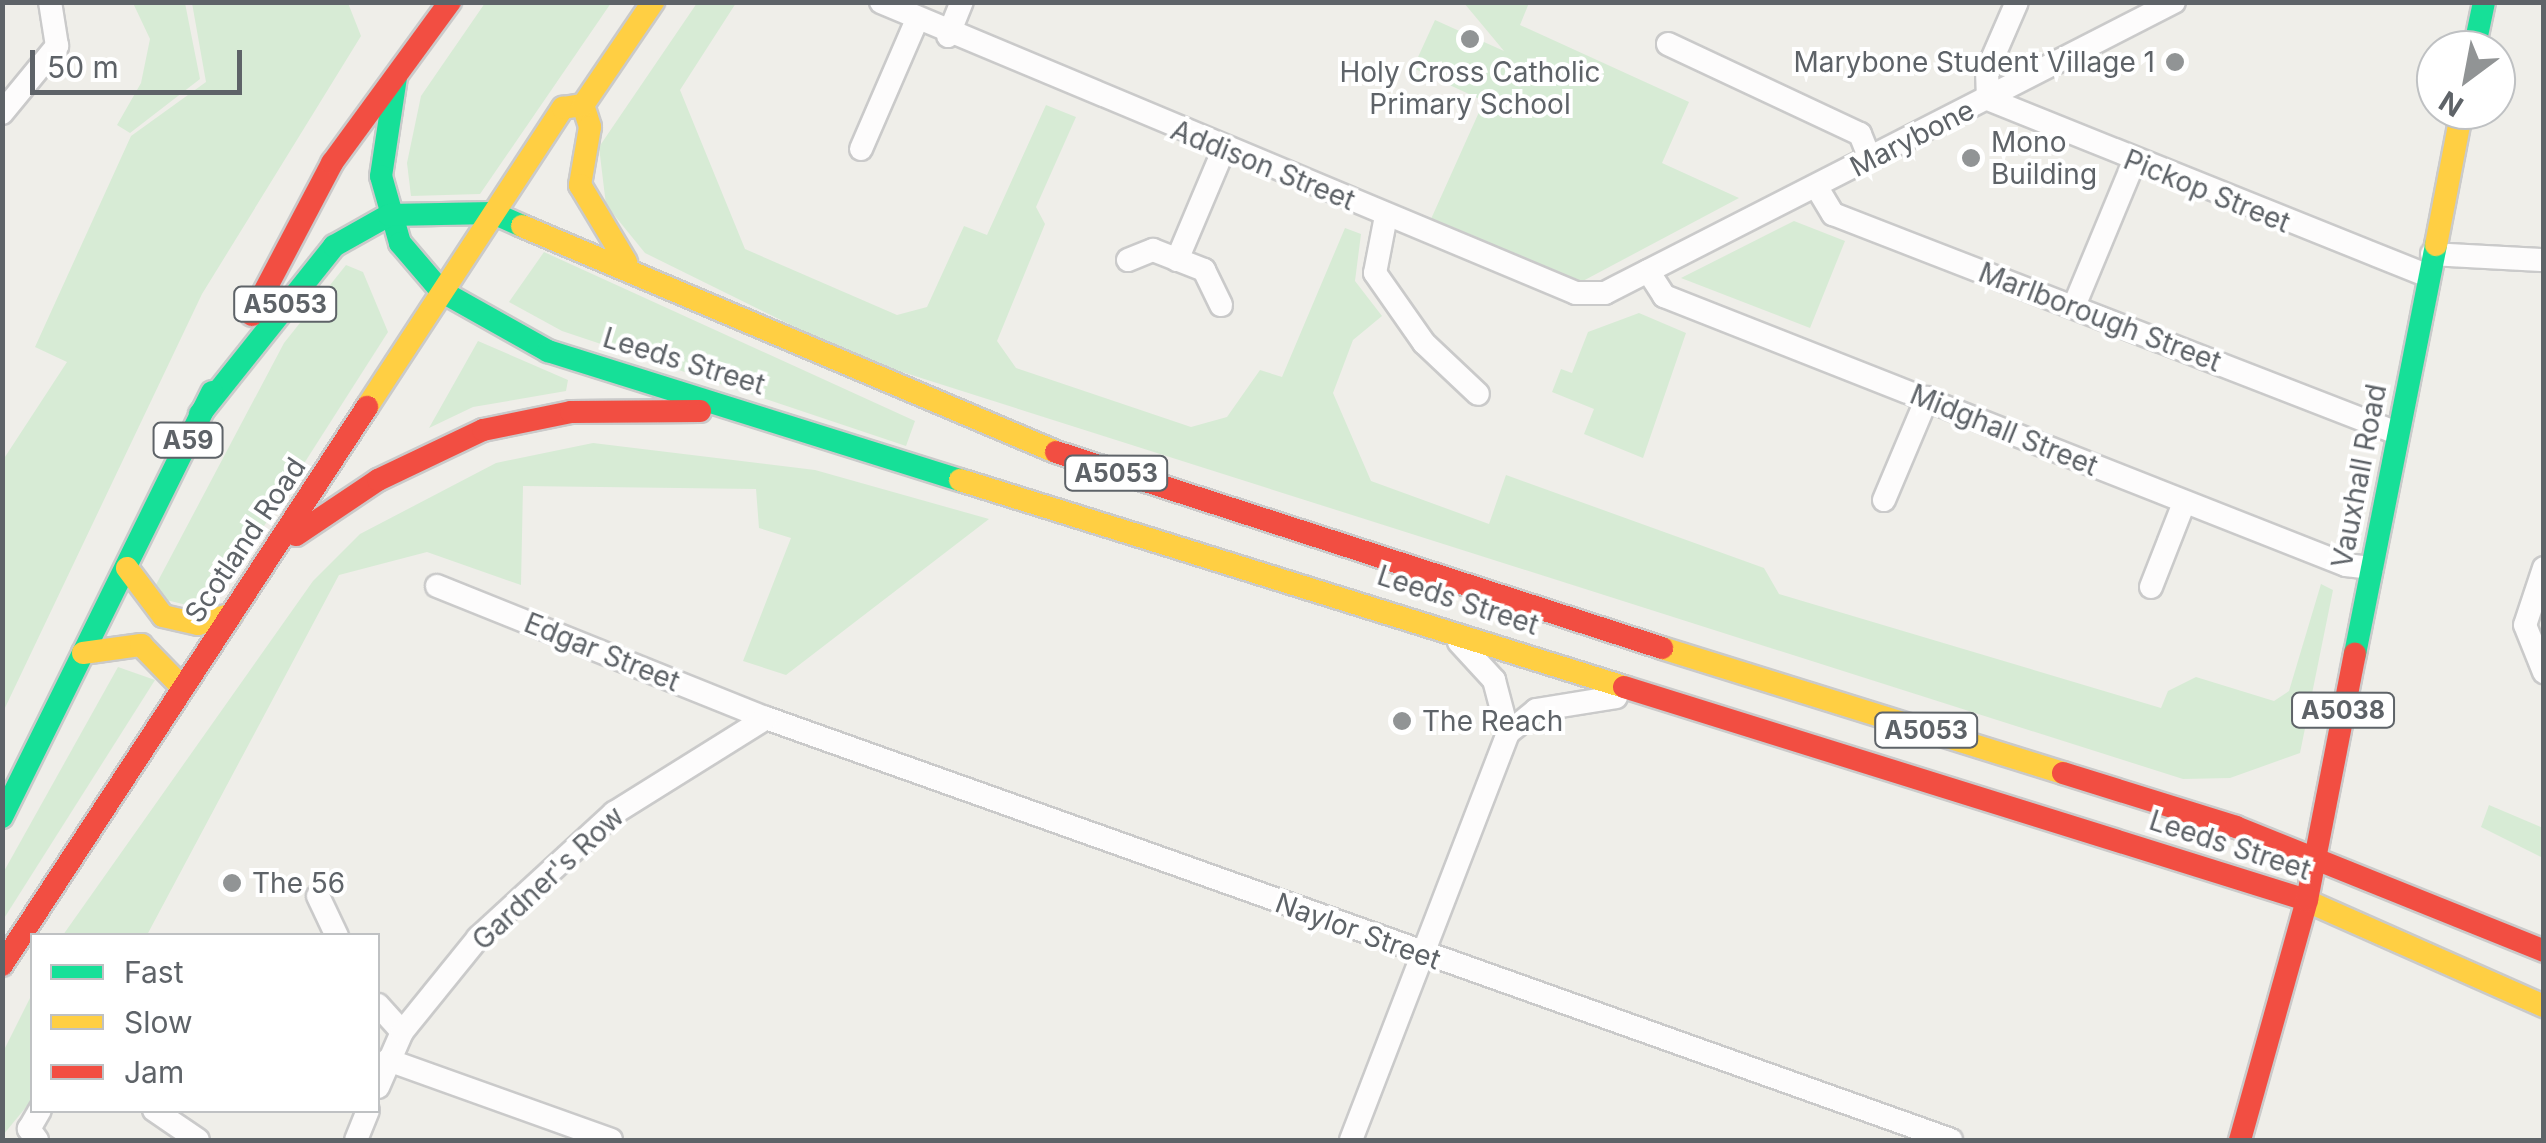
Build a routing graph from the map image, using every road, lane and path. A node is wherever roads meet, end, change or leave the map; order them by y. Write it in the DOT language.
graph roads {
  1 [pos="50,2"];
  2 [pos="450,2"];
  3 [pos="653,2"];
  4 [pos="881,2"];
  5 [pos="962,2"];
  6 [pos="2017,2"];
  7 [pos="2174,2"];
  8 [pos="2484,2"];
  9 [pos="916,22"];
  10 [pos="2478,30"];
  11 [pos="948,36"];
  12 [pos="1668,44"];
  13 [pos="396,77"];
  14 [pos="1988,99"];
  15 [pos="583,105"];
  16 [pos="2,113"];
  17 [pos="2458,130"];
  18 [pos="861,149"];
  19 [pos="1224,149"];
  20 [pos="1870,159"];
  21 [pos="2134,162"];
  22 [pos="1816,186"];
  23 [pos="492,214"];
  24 [pos="389,215"];
  25 [pos="1386,216"];
  26 [pos="1128,260"];
  27 [pos="1178,260"];
  28 [pos="2544,260"];
  29 [pos="2430,265"];
  30 [pos="632,270"];
  31 [pos="1648,271"];
  32 [pos="441,291"];
  33 [pos="1221,305"];
  34 [pos="2074,306"];
  35 [pos="1478,394"];
  36 [pos="1927,398"];
  37 [pos="740,410"];
  38 [pos="200,414"];
  39 [pos="2397,433"];
  40 [pos="1884,500"];
  41 [pos="2184,503"];
  42 [pos="280,546"];
  43 [pos="127,568"];
  44 [pos="2372,568"];
  45 [pos="2544,568"];
  46 [pos="438,586"];
  47 [pos="2151,587"];
  48 [pos="232,614"];
  49 [pos="1432,620"];
  50 [pos="83,653"];
  51 [pos="2544,672"];
  52 [pos="182,687"];
  53 [pos="1649,696"];
  54 [pos="766,718"];
  55 [pos="1508,733"];
  56 [pos="2,817"];
  57 [pos="2311,853"];
  58 [pos="318,896"];
  59 [pos="2307,900"];
  60 [pos="336,933"];
  61 [pos="2544,951"];
  62 [pos="1423,954"];
  63 [pos="2,965"];
  64 [pos="2544,1006"];
  65 [pos="380,1007"];
  66 [pos="402,1032"];
  67 [pos="388,1060"];
  68 [pos="380,1082"];
  69 [pos="158,1113"];
  70 [pos="367,1113"];
  71 [pos="198,1140"];
  72 [pos="356,1140"];
  73 [pos="611,1140"];
  74 [pos="1351,1140"];
  75 [pos="1952,1140"];
  76 [pos="2240,1140"];
  1 -- 16 [label="street"];
  2 -- 13 [label="main road, A59"];
  3 -- 15 [label="main road"];
  4 -- 9 [label="street, Addison Street"];
  5 -- 11 [label="street"];
  6 -- 14 [label="street"];
  7 -- 14 [label="street, Marybone"];
  8 -- 10 [label="main road"];
  9 -- 11 [label="street, Addison Street"];
  9 -- 18 [label="street"];
  11 -- 19 [label="street, Addison Street"];
  12 -- 20 [label="street"];
  13 -- 24 [label="main road, Leeds Street / A5053"];
  13 -- 38 [label="main road, A59"];
  14 -- 20 [label="street, Marybone"];
  14 -- 21 [label="street, Pickop Street"];
  15 -- 23 [label="main road, Scotland Road"];
  15 -- 30 [label="main road"];
  17 -- 29 [label="main road, Vauxhall Road / A5038"];
  19 -- 25 [label="street, Addison Street"];
  19 -- 27 [label="street"];
  20 -- 22 [label="street, Marybone"];
  21 -- 29 [label="street, Pickop Street"];
  21 -- 34 [label="street"];
  22 -- 31 [label="street, Marybone"];
  22 -- 34 [label="street, Marlborough Street"];
  23 -- 24 [label="main road, Leeds Street / A5053"];
  23 -- 30 [label="main road, Leeds Street / A5053"];
  23 -- 32 [label="main road, Scotland Road"];
  24 -- 32 [label="main road, Leeds Street / A5053"];
  24 -- 38 [label="main road, A5053"];
  25 -- 31 [label="street, Addison Street"];
  25 -- 35 [label="street"];
  26 -- 27 [label="street"];
  27 -- 33 [label="street"];
  28 -- 29 [label="street, Pickop Street"];
  29 -- 39 [label="main road, Vauxhall Road / A5038"];
  30 -- 57 [label="main road, Leeds Street / A5053"];
  31 -- 36 [label="street, Midghall Street"];
  32 -- 37 [label="main road, Leeds Street / A5053"];
  32 -- 42 [label="main road, Scotland Road"];
  34 -- 39 [label="street, Marlborough Street"];
  36 -- 40 [label="street"];
  36 -- 41 [label="street, Midghall Street"];
  37 -- 42 [label="main road"];
  37 -- 49 [label="main road, Leeds Street / A5053"];
  38 -- 43 [label="main road, A59"];
  39 -- 44 [label="main road, Vauxhall Road / A5038"];
  41 -- 44 [label="street, Midghall Street"];
  41 -- 47 [label="street"];
  42 -- 48 [label="main road, Scotland Road"];
  43 -- 48 [label="main road"];
  43 -- 50 [label="main road, A59"];
  44 -- 57 [label="main road, Vauxhall Road / A5038"];
  45 -- 51 [label="street"];
  46 -- 54 [label="street, Edgar Street"];
  48 -- 52 [label="main road, Scotland Road"];
  49 -- 53 [label="main road, Leeds Street / A5053"];
  49 -- 55 [label="street"];
  50 -- 52 [label="main road"];
  50 -- 56 [label="main road, A59"];
  52 -- 63 [label="main road, Scotland Road"];
  53 -- 55 [label="street"];
  53 -- 59 [label="main road, Leeds Street / A5053"];
  54 -- 62 [label="street, Naylor Street"];
  54 -- 66 [label="street, Gardner's Row"];
  55 -- 62 [label="street"];
  57 -- 59 [label="main road, Vauxhall Road"];
  57 -- 61 [label="main road, Leeds Street / A5053"];
  58 -- 60 [label="street"];
  59 -- 64 [label="main road, Leeds Street / A5053"];
  59 -- 76 [label="main road"];
  62 -- 74 [label="street"];
  62 -- 75 [label="street, Naylor Street"];
  65 -- 66 [label="street"];
  66 -- 67 [label="street, Gardner's Row"];
  67 -- 68 [label="street, Gardner's Row"];
  67 -- 73 [label="street"];
  69 -- 71 [label="street"];
  70 -- 72 [label="street"];
}
